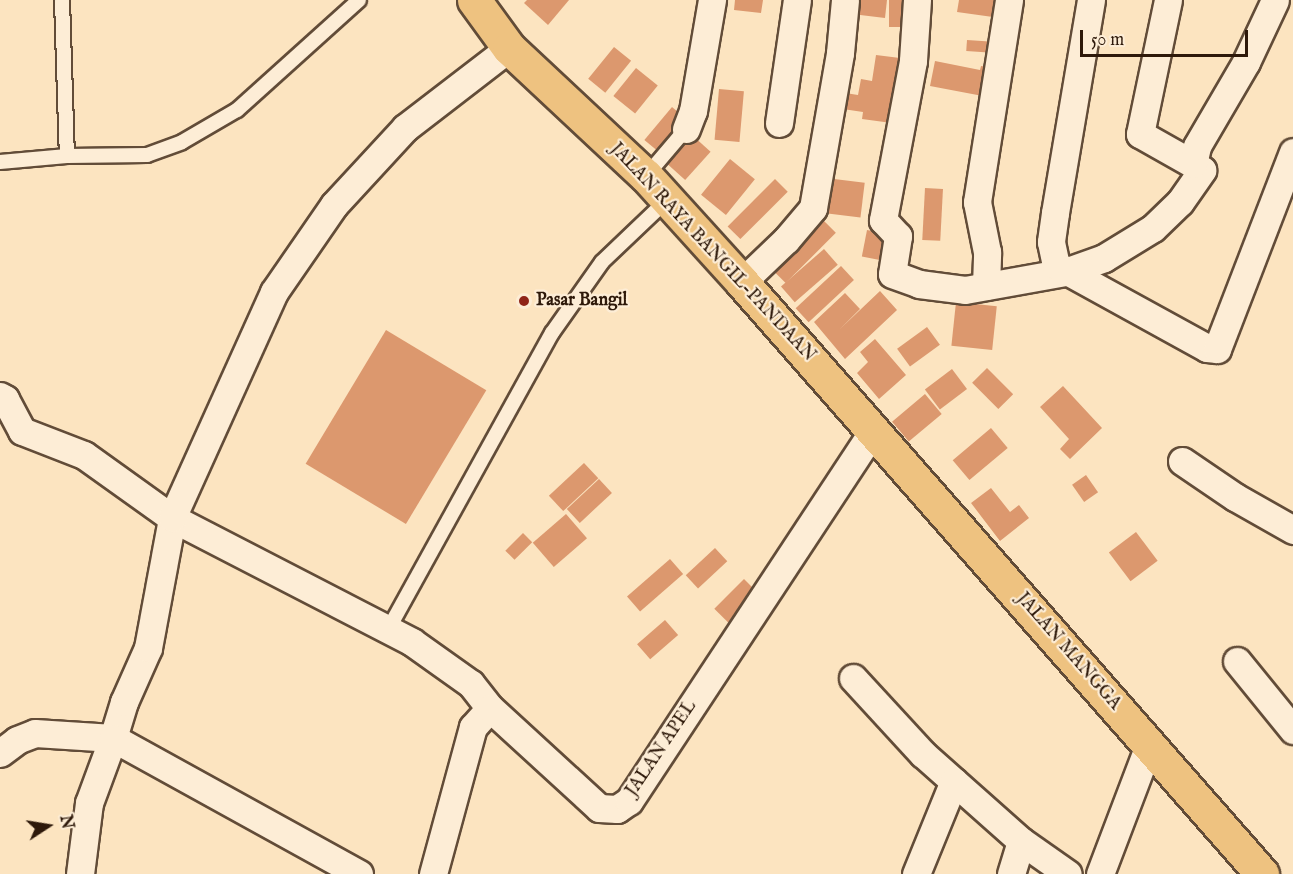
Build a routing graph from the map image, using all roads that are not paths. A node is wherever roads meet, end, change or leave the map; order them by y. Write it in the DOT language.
graph roads {
  1 [pos="62,0"];
  2 [pos="359,0"];
  3 [pos="474,0"];
  4 [pos="712,0"];
  5 [pos="797,0"];
  6 [pos="845,0"];
  7 [pos="917,0"];
  8 [pos="1009,0"];
  9 [pos="1090,0"];
  10 [pos="1168,0"];
  11 [pos="1275,0"];
  12 [pos="509,48"];
  13 [pos="779,123"];
  14 [pos="686,129"];
  15 [pos="1293,152"];
  16 [pos="67,156"];
  17 [pos="0,162"];
  18 [pos="1193,164"];
  19 [pos="646,176"];
  20 [pos="667,200"];
  21 [pos="1065,272"];
  22 [pos="741,282"];
  23 [pos="986,286"];
  24 [pos="0,396"];
  25 [pos="874,429"];
  26 [pos="1182,460"];
  27 [pos="172,518"];
  28 [pos="1293,530"];
  29 [pos="389,628"];
  30 [pos="1237,661"];
  31 [pos="853,678"];
  32 [pos="490,708"];
  33 [pos="1293,730"];
  34 [pos="113,738"];
  35 [pos="1149,745"];
  36 [pos="0,753"];
  37 [pos="954,781"];
  38 [pos="1021,841"];
  39 [pos="80,874"];
  40 [pos="359,874"];
  41 [pos="433,874"];
  42 [pos="916,874"];
  43 [pos="1011,874"];
  44 [pos="1068,874"];
  45 [pos="1100,874"];
  46 [pos="1262,874"];
  1 -- 16 [label="lane"];
  2 -- 16 [label="lane"];
  3 -- 12 [label="main road, JALAN RAYA BANGIL-PANDAAN"];
  4 -- 14 [label="street"];
  5 -- 13 [label="street"];
  6 -- 22 [label="street"];
  7 -- 23 [label="street"];
  8 -- 23 [label="street"];
  9 -- 21 [label="street"];
  10 -- 18 [label="street"];
  11 -- 18 [label="street"];
  12 -- 19 [label="main road, JALAN RAYA BANGIL-PANDAAN"];
  12 -- 27 [label="street"];
  14 -- 19 [label="lane"];
  15 -- 21 [label="street"];
  16 -- 17 [label="lane"];
  18 -- 21 [label="street"];
  19 -- 20 [label="main road, JALAN RAYA BANGIL-PANDAAN"];
  20 -- 22 [label="main road, JALAN RAYA BANGIL-PANDAAN"];
  20 -- 29 [label="lane"];
  21 -- 23 [label="street"];
  22 -- 25 [label="main road, JALAN RAYA BANGIL-PANDAAN"];
  24 -- 27 [label="street, JALAN APEL"];
  25 -- 32 [label="street, JALAN APEL"];
  25 -- 35 [label="main road, JALAN MANGGA"];
  26 -- 28 [label="street"];
  27 -- 29 [label="street, JALAN APEL"];
  27 -- 34 [label="street"];
  29 -- 32 [label="street, JALAN APEL"];
  30 -- 33 [label="street"];
  31 -- 37 [label="street"];
  32 -- 41 [label="street"];
  34 -- 36 [label="street"];
  34 -- 39 [label="street"];
  34 -- 40 [label="street"];
  35 -- 45 [label="street"];
  35 -- 46 [label="main road, JALAN MANGGA"];
  37 -- 38 [label="street"];
  37 -- 42 [label="street"];
  38 -- 43 [label="street"];
  38 -- 44 [label="street"];
}
